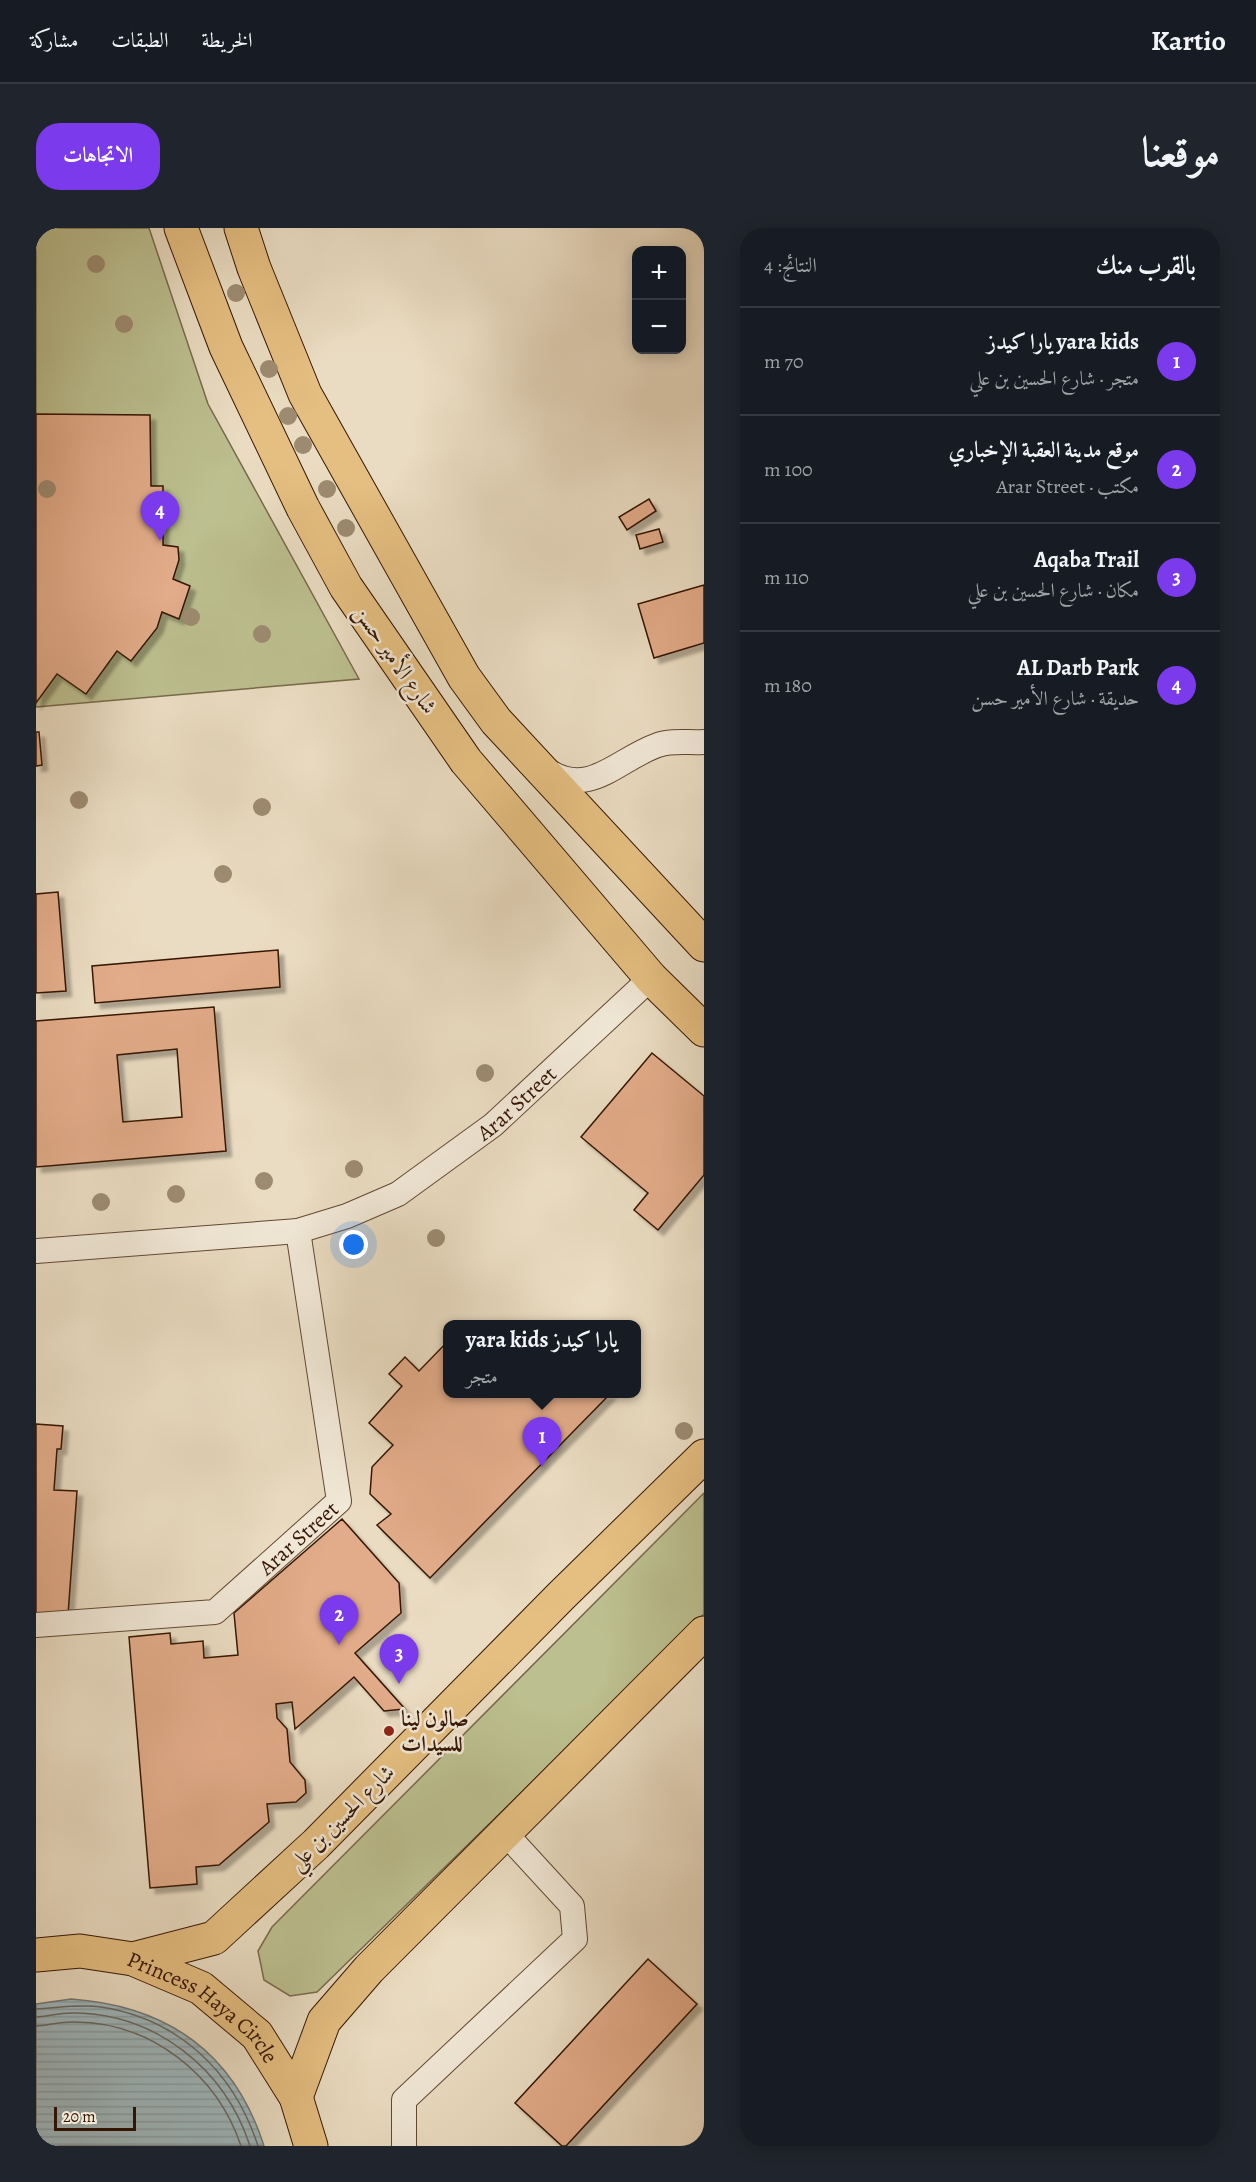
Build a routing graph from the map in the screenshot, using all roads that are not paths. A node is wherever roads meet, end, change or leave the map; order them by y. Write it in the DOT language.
graph roads {
  1 [pos="181,228"];
  2 [pos="241,228"];
  3 [pos="704,742"];
  4 [pos="534,761"];
  5 [pos="704,945"];
  6 [pos="651,978"];
  7 [pos="704,1030"];
  8 [pos="298,1231"];
  9 [pos="36,1251"];
  10 [pos="704,1456"];
  11 [pos="36,1625"];
  12 [pos="704,1634"];
  13 [pos="506,1834"];
  14 [pos="36,1955"];
  15 [pos="133,1959"];
  16 [pos="296,2097"];
  17 [pos="311,2146"];
  18 [pos="404,2146"];
  1 -- 6 [label="main road, شارع الأمير حسن"];
  2 -- 4 [label="main road, شارع الأمير حسن"];
  3 -- 4 [label="street"];
  4 -- 5 [label="main road, شارع الأمير حسن"];
  6 -- 7 [label="main road, شارع الأمير حسن"];
  6 -- 8 [label="street, Arar Street"];
  8 -- 9 [label="street, Arar Street"];
  8 -- 11 [label="street, Arar Street"];
  10 -- 15 [label="main road, شارع الحسين بن علي"];
  12 -- 13 [label="main road"];
  13 -- 16 [label="main road"];
  13 -- 18 [label="street"];
  14 -- 15 [label="main road, Princess Haya Circle"];
  15 -- 16 [label="main road, Princess Haya Circle"];
  16 -- 17 [label="main road, Princess Haya Circle"];
}
